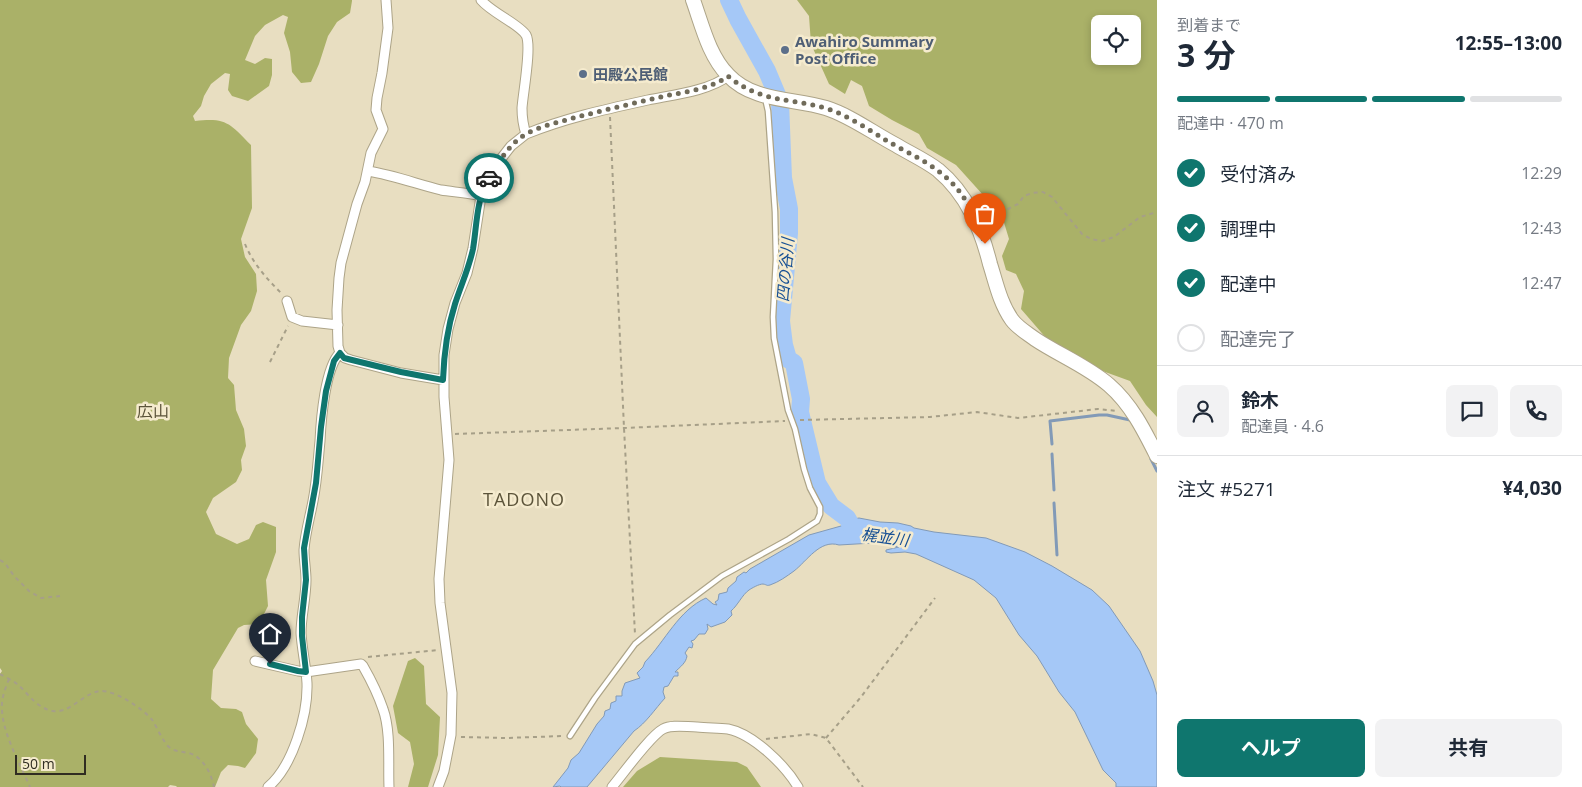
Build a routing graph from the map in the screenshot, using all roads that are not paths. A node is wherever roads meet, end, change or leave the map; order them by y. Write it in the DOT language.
graph roads {
  1 [pos="386,0"];
  2 [pos="481,0"];
  3 [pos="693,0"];
  4 [pos="728,76"];
  5 [pos="767,97"];
  6 [pos="526,134"];
  7 [pos="368,171"];
  8 [pos="481,196"];
  9 [pos="287,300"];
  10 [pos="338,325"];
  11 [pos="340,353"];
  12 [pos="443,380"];
  13 [pos="1157,456"];
  14 [pos="255,660"];
  15 [pos="306,672"];
  16 [pos="570,736"];
  17 [pos="268,787"];
  18 [pos="388,787"];
  19 [pos="438,787"];
  20 [pos="612,787"];
  21 [pos="798,787"];
  1 -- 7 [label="street"];
  2 -- 6 [label="street"];
  3 -- 4 [label="main road"];
  4 -- 5 [label="main road"];
  4 -- 6 [label="street"];
  5 -- 13 [label="main road"];
  5 -- 16 [label="lane"];
  6 -- 8 [label="street"];
  7 -- 8 [label="street"];
  7 -- 10 [label="street"];
  8 -- 12 [label="street"];
  9 -- 10 [label="street"];
  10 -- 11 [label="street"];
  11 -- 12 [label="street"];
  11 -- 15 [label="street"];
  12 -- 19 [label="street"];
  14 -- 15 [label="street"];
  15 -- 17 [label="street"];
  15 -- 18 [label="street"];
  20 -- 21 [label="street"];
}
